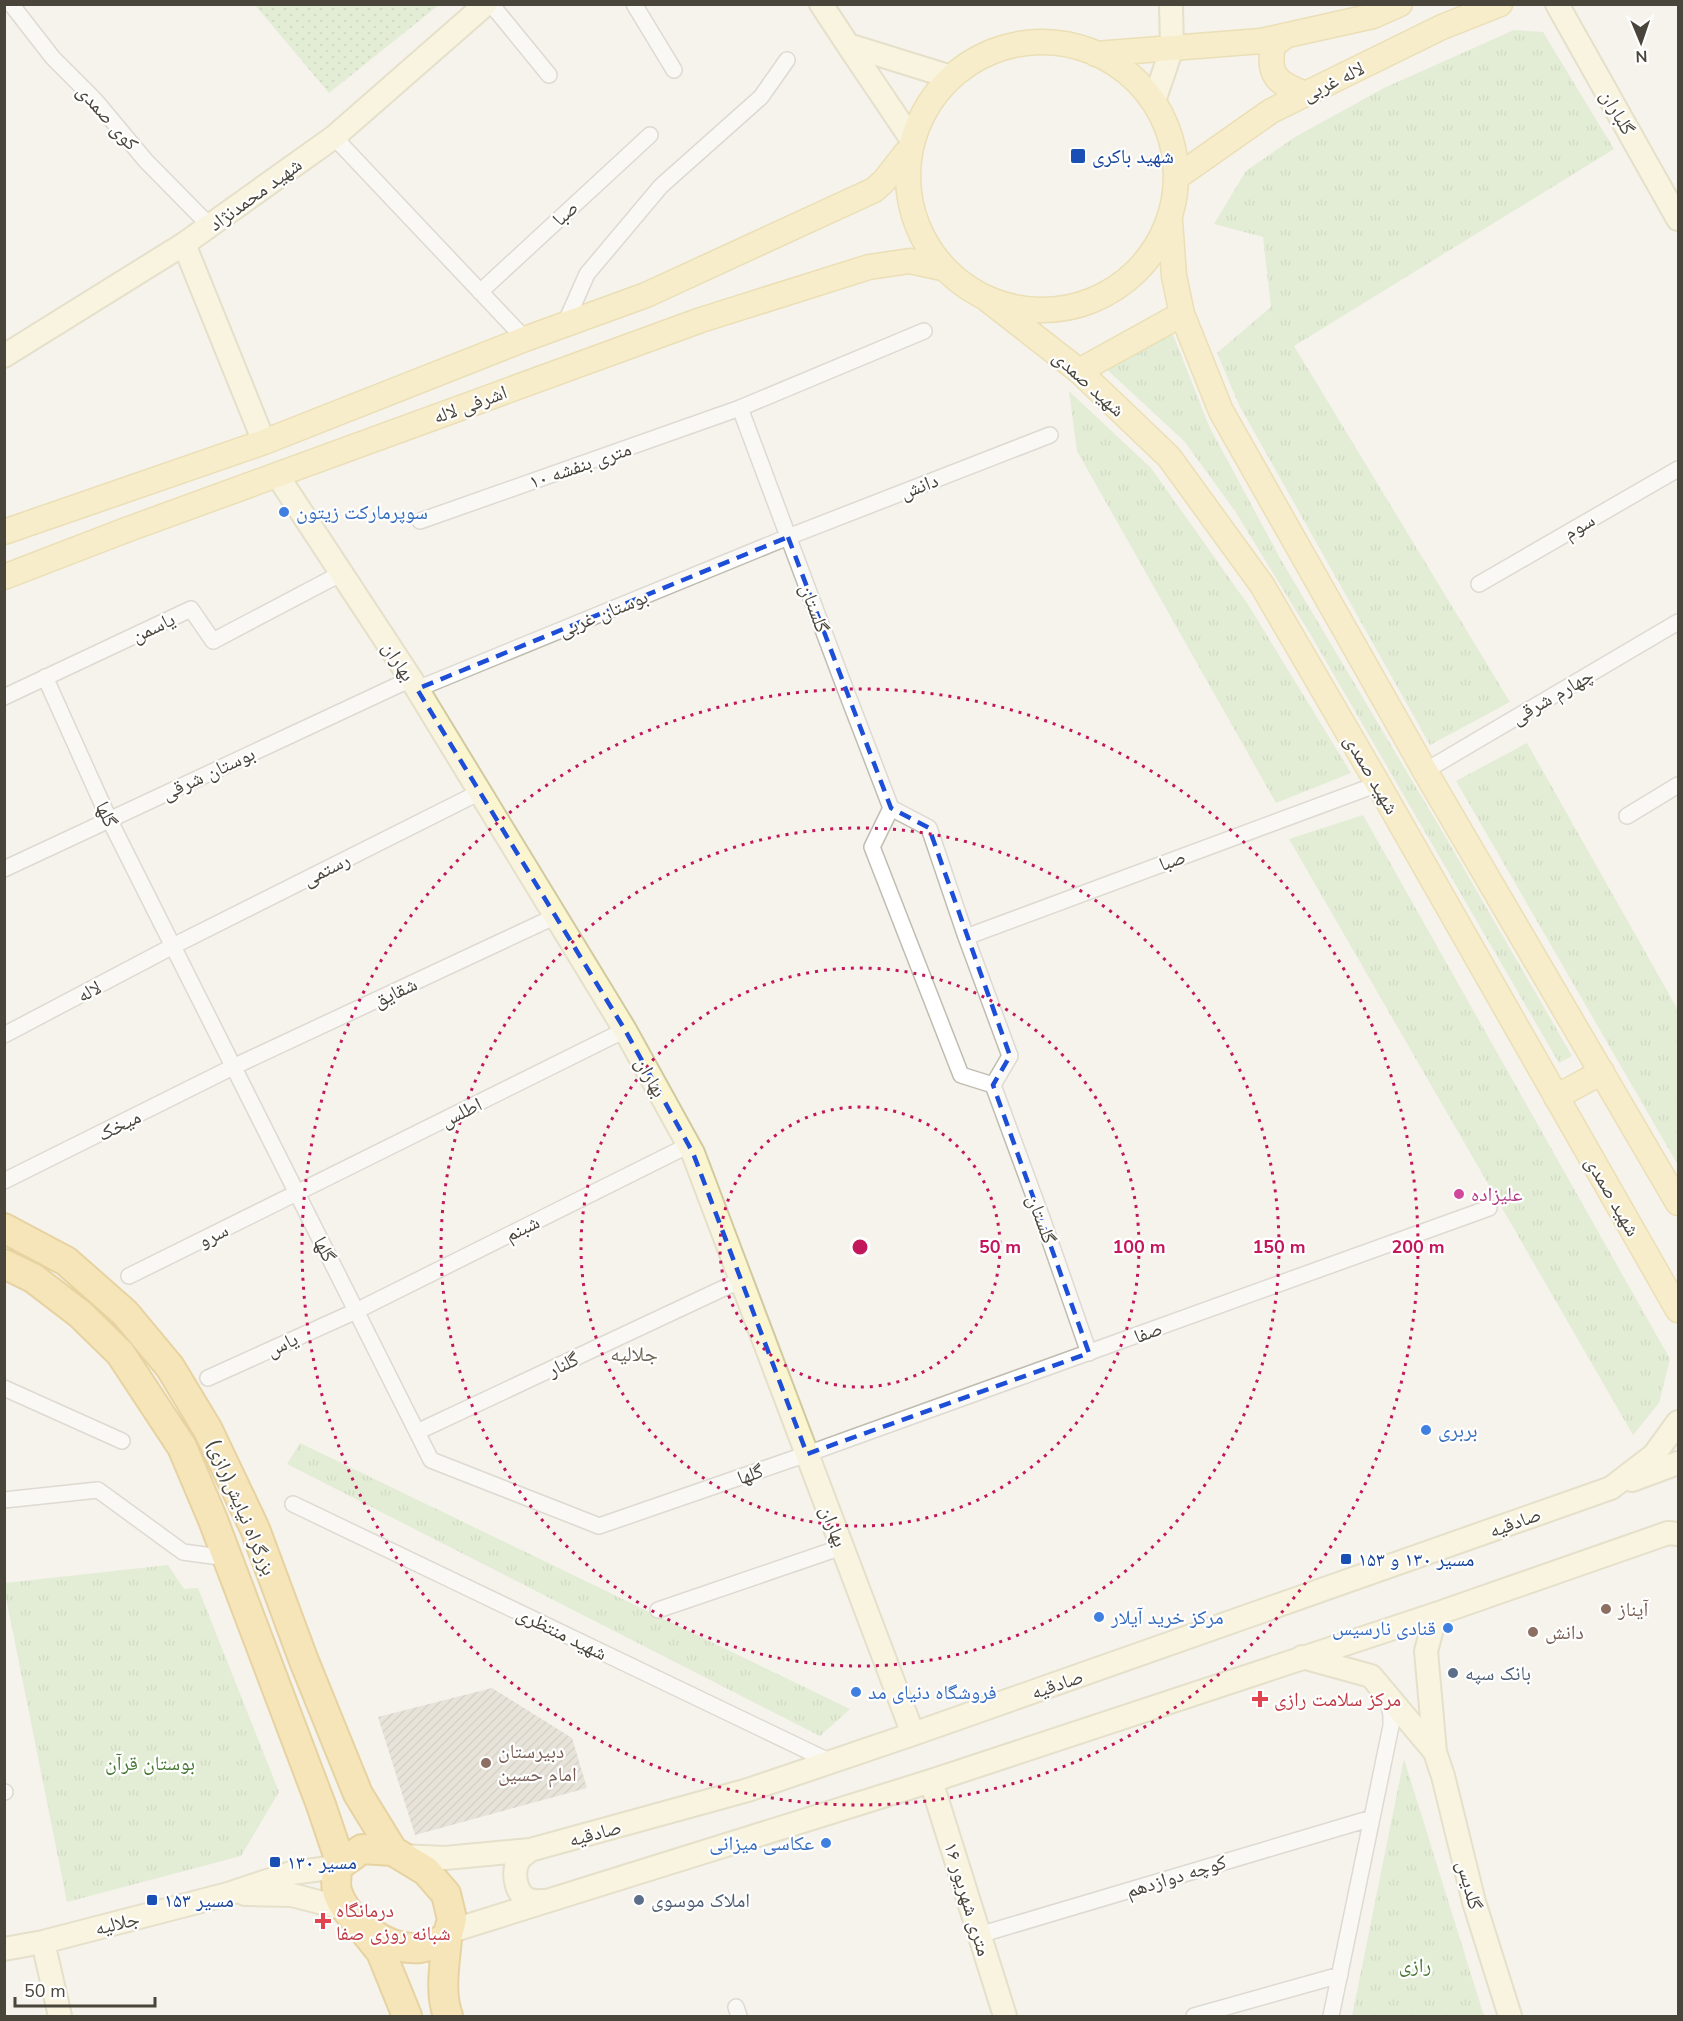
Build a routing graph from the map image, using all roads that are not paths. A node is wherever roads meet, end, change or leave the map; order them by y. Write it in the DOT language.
graph roads {
  1 [pos="11,4"];
  2 [pos="486,4"];
  3 [pos="491,4"];
  4 [pos="634,4"];
  5 [pos="821,4"];
  6 [pos="1171,4"];
  7 [pos="1400,4"];
  8 [pos="1500,4"];
  9 [pos="1557,4"];
  10 [pos="1287,35"];
  11 [pos="848,45"];
  12 [pos="1172,48"];
  13 [pos="1095,54"];
  14 [pos="787,60"];
  15 [pos="674,70"];
  16 [pos="549,75"];
  17 [pos="951,77"];
  18 [pos="1305,94"];
  19 [pos="1154,101"];
  20 [pos="650,135"];
  21 [pos="334,137"];
  22 [pos="909,147"];
  23 [pos="1177,177"];
  24 [pos="1678,219"];
  25 [pos="1170,221"];
  26 [pos="210,226"];
  27 [pos="184,244"];
  28 [pos="942,268"];
  29 [pos="480,292"];
  30 [pos="987,299"];
  31 [pos="1182,314"];
  32 [pos="564,326"];
  33 [pos="924,331"];
  34 [pos="525,339"];
  35 [pos="4,357"];
  36 [pos="1079,371"];
  37 [pos="741,408"];
  38 [pos="1050,435"];
  39 [pos="264,442"];
  40 [pos="1678,469"];
  41 [pos="277,475"];
  42 [pos="420,521"];
  43 [pos="4,532"];
  44 [pos="788,537"];
  45 [pos="342,573"];
  46 [pos="4,577"];
  47 [pos="1479,584"];
  48 [pos="1678,622"];
  49 [pos="45,677"];
  50 [pos="414,684"];
  51 [pos="4,697"];
  52 [pos="1425,771"];
  53 [pos="1378,784"];
  54 [pos="1678,785"];
  55 [pos="480,792"];
  56 [pos="891,808"];
  57 [pos="1627,816"];
  58 [pos="109,819"];
  59 [pos="4,869"];
  60 [pos="556,916"];
  61 [pos="966,937"];
  62 [pos="173,946"];
  63 [pos="625,1030"];
  64 [pos="4,1035"];
  65 [pos="234,1067"];
  66 [pos="1602,1072"];
  67 [pos="993,1085"];
  68 [pos="1556,1097"];
  69 [pos="689,1145"];
  70 [pos="4,1181"];
  71 [pos="297,1194"];
  72 [pos="1678,1203"];
  73 [pos="1490,1208"];
  74 [pos="4,1228"];
  75 [pos="4,1264"];
  76 [pos="129,1276"];
  77 [pos="741,1280"];
  78 [pos="1678,1310"];
  79 [pos="356,1311"];
  80 [pos="1089,1353"];
  81 [pos="208,1378"];
  82 [pos="4,1388"];
  83 [pos="1678,1422"];
  84 [pos="417,1432"];
  85 [pos="123,1441"];
  86 [pos="807,1454"];
  87 [pos="1678,1463"];
  88 [pos="1611,1488"];
  89 [pos="4,1500"];
  90 [pos="293,1504"];
  91 [pos="1675,1533"];
  92 [pos="842,1547"];
  93 [pos="227,1558"];
  94 [pos="658,1610"];
  95 [pos="1436,1614"];
  96 [pos="1302,1657"];
  97 [pos="1387,1694"];
  98 [pos="913,1734"];
  99 [pos="1435,1752"];
  100 [pos="831,1762"];
  101 [pos="931,1781"];
  102 [pos="1372,1818"];
  103 [pos="530,1850"];
  104 [pos="396,1853"];
  105 [pos="339,1866"];
  106 [pos="228,1894"];
  107 [pos="546,1901"];
  108 [pos="353,1917"];
  109 [pos="447,1935"];
  110 [pos="979,1935"];
  111 [pos="43,1942"];
  112 [pos="4,1949"];
  113 [pos="1340,1975"];
  114 [pos="60,2016"];
  115 [pos="407,2016"];
  116 [pos="448,2016"];
  117 [pos="1005,2016"];
  118 [pos="1194,2016"];
  119 [pos="1331,2016"];
  120 [pos="1509,2016"];
  1 -- 26 [label="street, کوی صمدی"];
  2 -- 21 [label="main road, شهید محمدنژاد"];
  3 -- 16 [label="street"];
  4 -- 15 [label="street"];
  5 -- 11 [label="main road"];
  6 -- 12 [label="main road"];
  7 -- 10 [label="main road"];
  8 -- 18 [label="main road, لاله غربی"];
  9 -- 24 [label="main road, گلباران"];
  10 -- 12 [label="main road"];
  10 -- 18 [label="main road"];
  11 -- 17 [label="main road"];
  11 -- 22 [label="main road"];
  12 -- 13 [label="main road"];
  12 -- 19 [label="main road"];
  13 -- 17 [label="main road"];
  13 -- 19 [label="main road"];
  14 -- 32 [label="street"];
  17 -- 22 [label="main road"];
  18 -- 23 [label="main road, لاله غربی"];
  19 -- 23 [label="main road"];
  20 -- 29 [label="street, صبا"];
  21 -- 26 [label="main road, شهید محمدنژاد"];
  21 -- 29 [label="street"];
  22 -- 28 [label="main road"];
  22 -- 32 [label="main road, اشرفی لاله"];
  23 -- 25 [label="main road"];
  25 -- 30 [label="main road"];
  25 -- 31 [label="main road"];
  26 -- 27 [label="main road, شهید محمدنژاد"];
  27 -- 35 [label="main road, شهید محمدنژاد"];
  27 -- 39 [label="main road"];
  28 -- 30 [label="main road, شهید صمدی"];
  28 -- 41 [label="main road, اشرفی لاله"];
  29 -- 34 [label="street"];
  30 -- 36 [label="main road, شهید صمدی"];
  31 -- 36 [label="main road"];
  31 -- 52 [label="main road"];
  32 -- 34 [label="main road, اشرفی لاله"];
  33 -- 37 [label="street, ۱۰ متری بنفشه"];
  34 -- 39 [label="main road, اشرفی لاله"];
  36 -- 53 [label="main road, شهید صمدی"];
  37 -- 42 [label="street, ۱۰ متری بنفشه"];
  37 -- 44 [label="street, گلستان"];
  38 -- 44 [label="street, دانش"];
  39 -- 43 [label="main road, اشرفی لاله"];
  40 -- 47 [label="street, سوم"];
  41 -- 45 [label="main road, بهاران"];
  41 -- 46 [label="main road, اشرفی لاله"];
  44 -- 50 [label="street, بوستان غربی"];
  44 -- 56 [label="street, گلستان"];
  45 -- 49 [label="street, یاسمن"];
  45 -- 50 [label="main road, بهاران"];
  48 -- 52 [label="street, چهارم شرقی"];
  49 -- 51 [label="street"];
  49 -- 58 [label="street, گلها"];
  50 -- 55 [label="main road, بهاران"];
  50 -- 58 [label="street, بوستان شرقی"];
  52 -- 66 [label="main road"];
  53 -- 61 [label="street, صبا"];
  53 -- 68 [label="main road, شهید صمدی"];
  54 -- 57 [label="street"];
  55 -- 60 [label="main road, بهاران"];
  55 -- 62 [label="street, رستمی"];
  56 -- 61 [label="street"];
  56 -- 67 [label="street"];
  58 -- 59 [label="street, بوستان شرقی"];
  58 -- 62 [label="street, گلها"];
  60 -- 63 [label="main road, بهاران"];
  60 -- 65 [label="street, شقایق"];
  61 -- 67 [label="street"];
  62 -- 64 [label="street, لاله"];
  62 -- 65 [label="street, گلها"];
  63 -- 69 [label="main road, بهاران"];
  63 -- 71 [label="street, اطلس"];
  65 -- 70 [label="street, میخک"];
  65 -- 71 [label="street, گلها"];
  66 -- 68 [label="main road"];
  66 -- 72 [label="main road"];
  67 -- 80 [label="street, گلستان"];
  68 -- 78 [label="main road, شهید صمدی"];
  69 -- 77 [label="main road, بهاران"];
  69 -- 79 [label="street, شبنم"];
  71 -- 76 [label="street, سرو"];
  71 -- 79 [label="street, گلها"];
  73 -- 80 [label="street, صفا"];
  74 -- 104 [label="highway, بزرگراه نیایش(رازی)"];
  75 -- 93 [label="highway, بزرگراه نیایش(رازی)"];
  77 -- 84 [label="street, گلنار"];
  77 -- 86 [label="main road, بهاران"];
  79 -- 81 [label="street, یاس"];
  79 -- 84 [label="street, گلها"];
  80 -- 86 [label="street, صفا"];
  82 -- 85 [label="street"];
  83 -- 88 [label="main road, صادقیه"];
  84 -- 86 [label="street, گلها"];
  86 -- 92 [label="main road, بهاران"];
  87 -- 88 [label="main road"];
  88 -- 98 [label="main road, صادقیه"];
  89 -- 93 [label="street"];
  90 -- 100 [label="street, شهید منتظری"];
  91 -- 95 [label="main road"];
  92 -- 94 [label="street"];
  92 -- 98 [label="main road, بهاران"];
  93 -- 105 [label="highway, بزرگراه نیایش(رازی)"];
  95 -- 96 [label="main road"];
  95 -- 99 [label="main road"];
  96 -- 97 [label="main road"];
  96 -- 101 [label="main road"];
  97 -- 99 [label="main road"];
  97 -- 102 [label="street"];
  98 -- 100 [label="main road, صادقیه"];
  99 -- 120 [label="main road, گلدیس"];
  100 -- 103 [label="main road, صادقیه"];
  101 -- 107 [label="main road"];
  101 -- 110 [label="main road, ۱۶ متری شهریور"];
  102 -- 110 [label="street, کوچه دوازدهم"];
  102 -- 113 [label="street"];
  103 -- 104 [label="main road, صادقیه"];
  103 -- 107 [label="main road"];
  104 -- 105 [label="highway"];
  104 -- 109 [label="highway"];
  105 -- 106 [label="main road"];
  105 -- 108 [label="highway"];
  106 -- 108 [label="main road"];
  106 -- 111 [label="main road, جلالیه"];
  107 -- 109 [label="main road"];
  108 -- 109 [label="highway"];
  108 -- 115 [label="highway"];
  109 -- 116 [label="highway"];
  110 -- 117 [label="main road, ۱۶ متری شهریور"];
  111 -- 112 [label="main road, جلالیه"];
  111 -- 114 [label="main road"];
  113 -- 118 [label="street"];
  113 -- 119 [label="street"];
}
